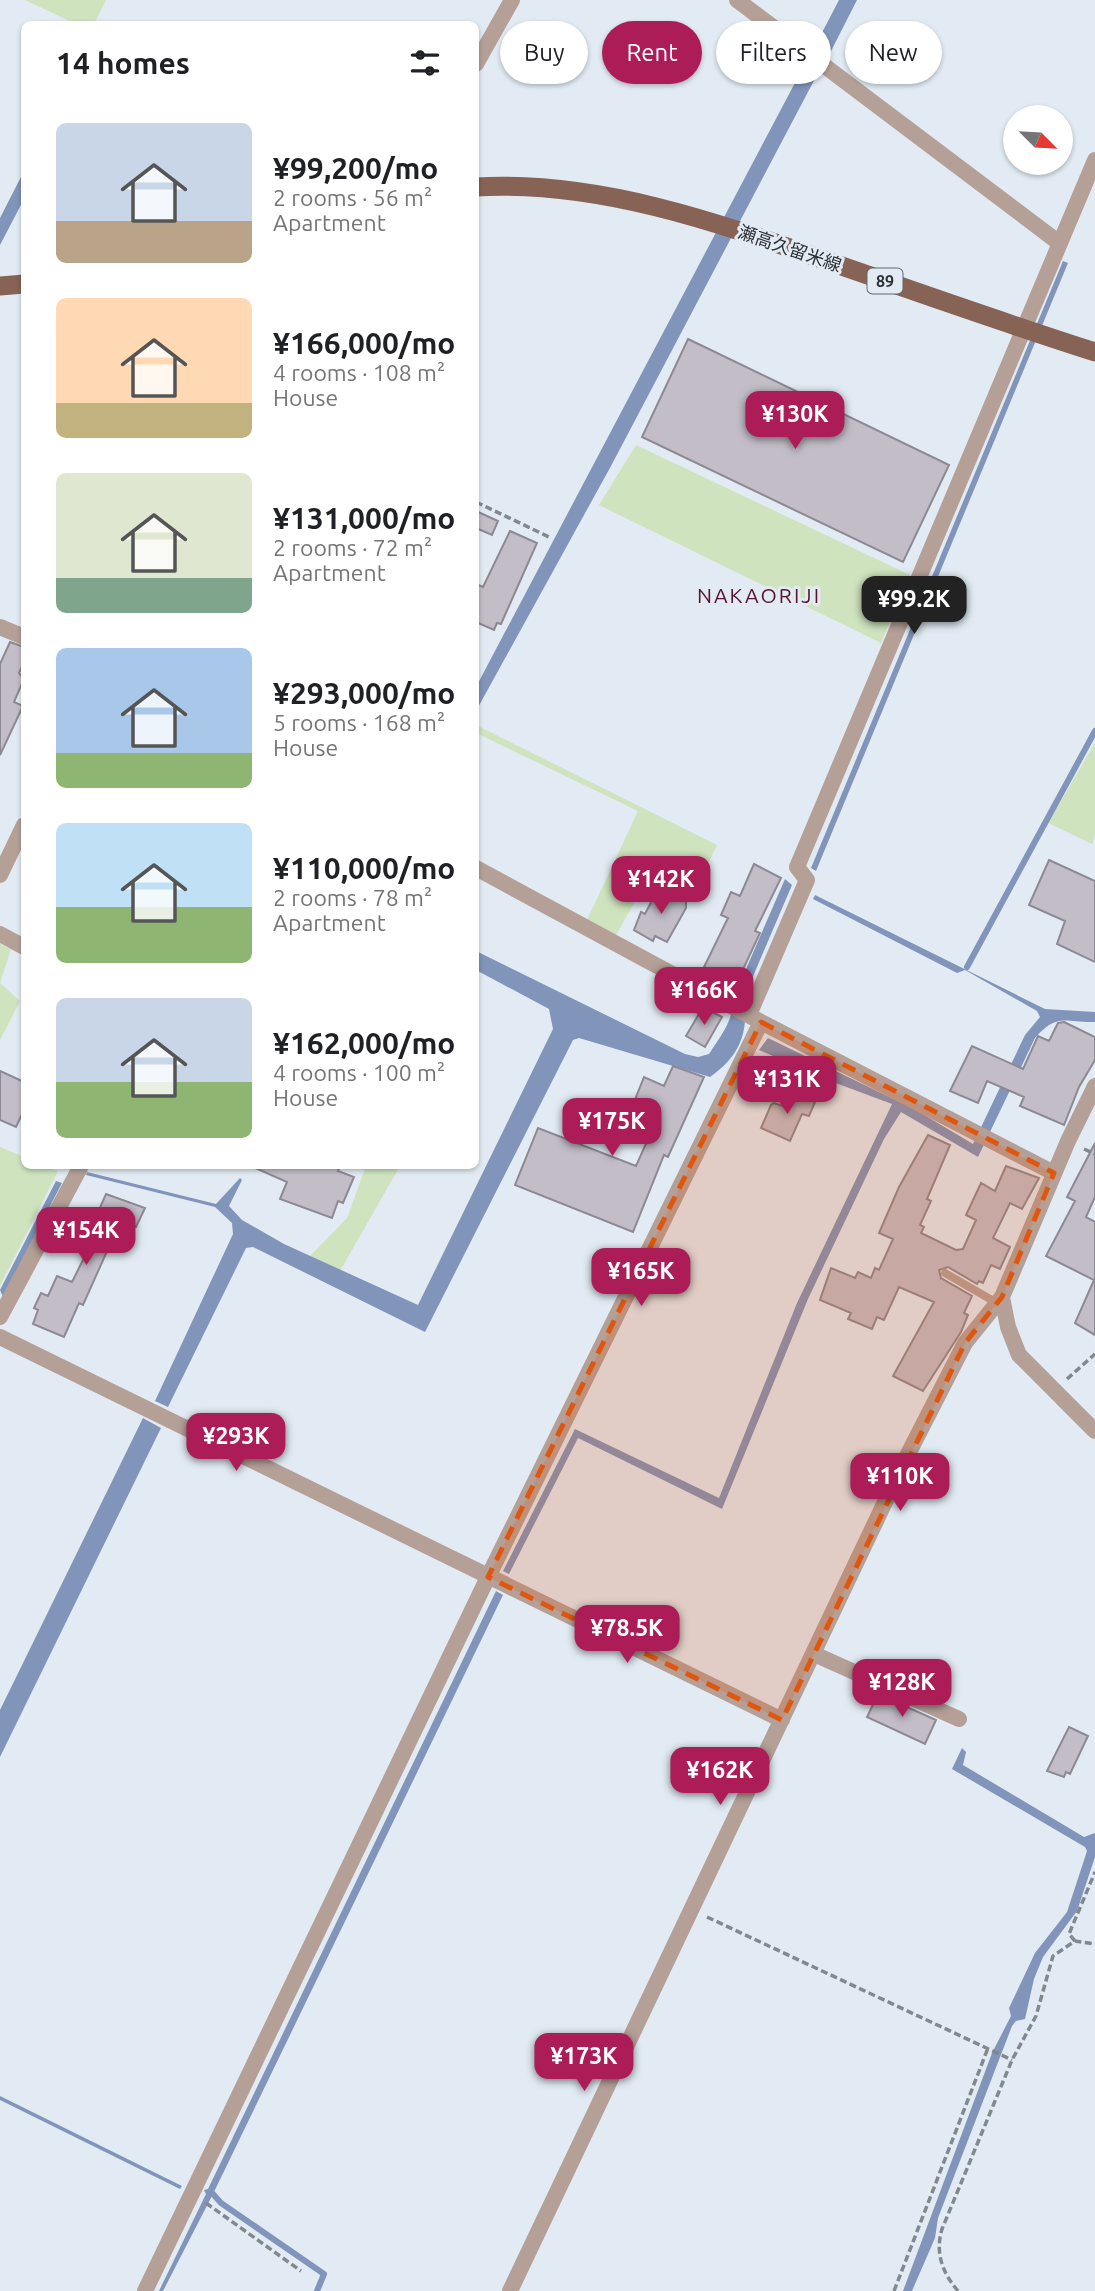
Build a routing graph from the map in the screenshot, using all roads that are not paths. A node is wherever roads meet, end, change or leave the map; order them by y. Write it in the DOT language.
graph roads {
  1 [pos="512,0"];
  2 [pos="737,0"];
  3 [pos="479,59"];
  4 [pos="1095,160"];
  5 [pos="479,187"];
  6 [pos="1058,242"];
  7 [pos="21,284"];
  8 [pos="0,286"];
  9 [pos="1031,331"];
  10 [pos="1095,352"];
  11 [pos="0,627"];
  12 [pos="21,636"];
  13 [pos="21,831"];
  14 [pos="479,870"];
  15 [pos="0,875"];
  16 [pos="0,934"];
  17 [pos="21,945"];
  18 [pos="755,1018"];
  19 [pos="1095,1086"];
  20 [pos="79,1169"];
  21 [pos="1054,1173"];
  22 [pos="945,1273"];
  23 [pos="1000,1300"];
  24 [pos="0,1317"];
  25 [pos="0,1337"];
  26 [pos="1095,1431"];
  27 [pos="488,1577"];
  28 [pos="814,1654"];
  29 [pos="959,1719"];
  30 [pos="782,1720"];
  31 [pos="145,2291"];
  32 [pos="510,2291"];
  1 -- 3 [label="street"];
  2 -- 6 [label="street"];
  4 -- 6 [label="street"];
  5 -- 9 [label="main road, 瀬高久留米線 / 89"];
  6 -- 9 [label="street"];
  7 -- 8 [label="main road"];
  9 -- 10 [label="main road, 瀬高久留米線 / 89"];
  9 -- 18 [label="street"];
  11 -- 12 [label="street"];
  13 -- 15 [label="street"];
  14 -- 18 [label="street"];
  16 -- 17 [label="street"];
  18 -- 21 [label="street"];
  18 -- 27 [label="street"];
  19 -- 21 [label="street"];
  20 -- 24 [label="street"];
  21 -- 23 [label="street"];
  22 -- 23 [label="lane"];
  23 -- 26 [label="street"];
  23 -- 28 [label="street"];
  25 -- 27 [label="street"];
  27 -- 30 [label="street"];
  27 -- 31 [label="street"];
  28 -- 29 [label="street"];
  28 -- 30 [label="street"];
  30 -- 32 [label="street"];
}
